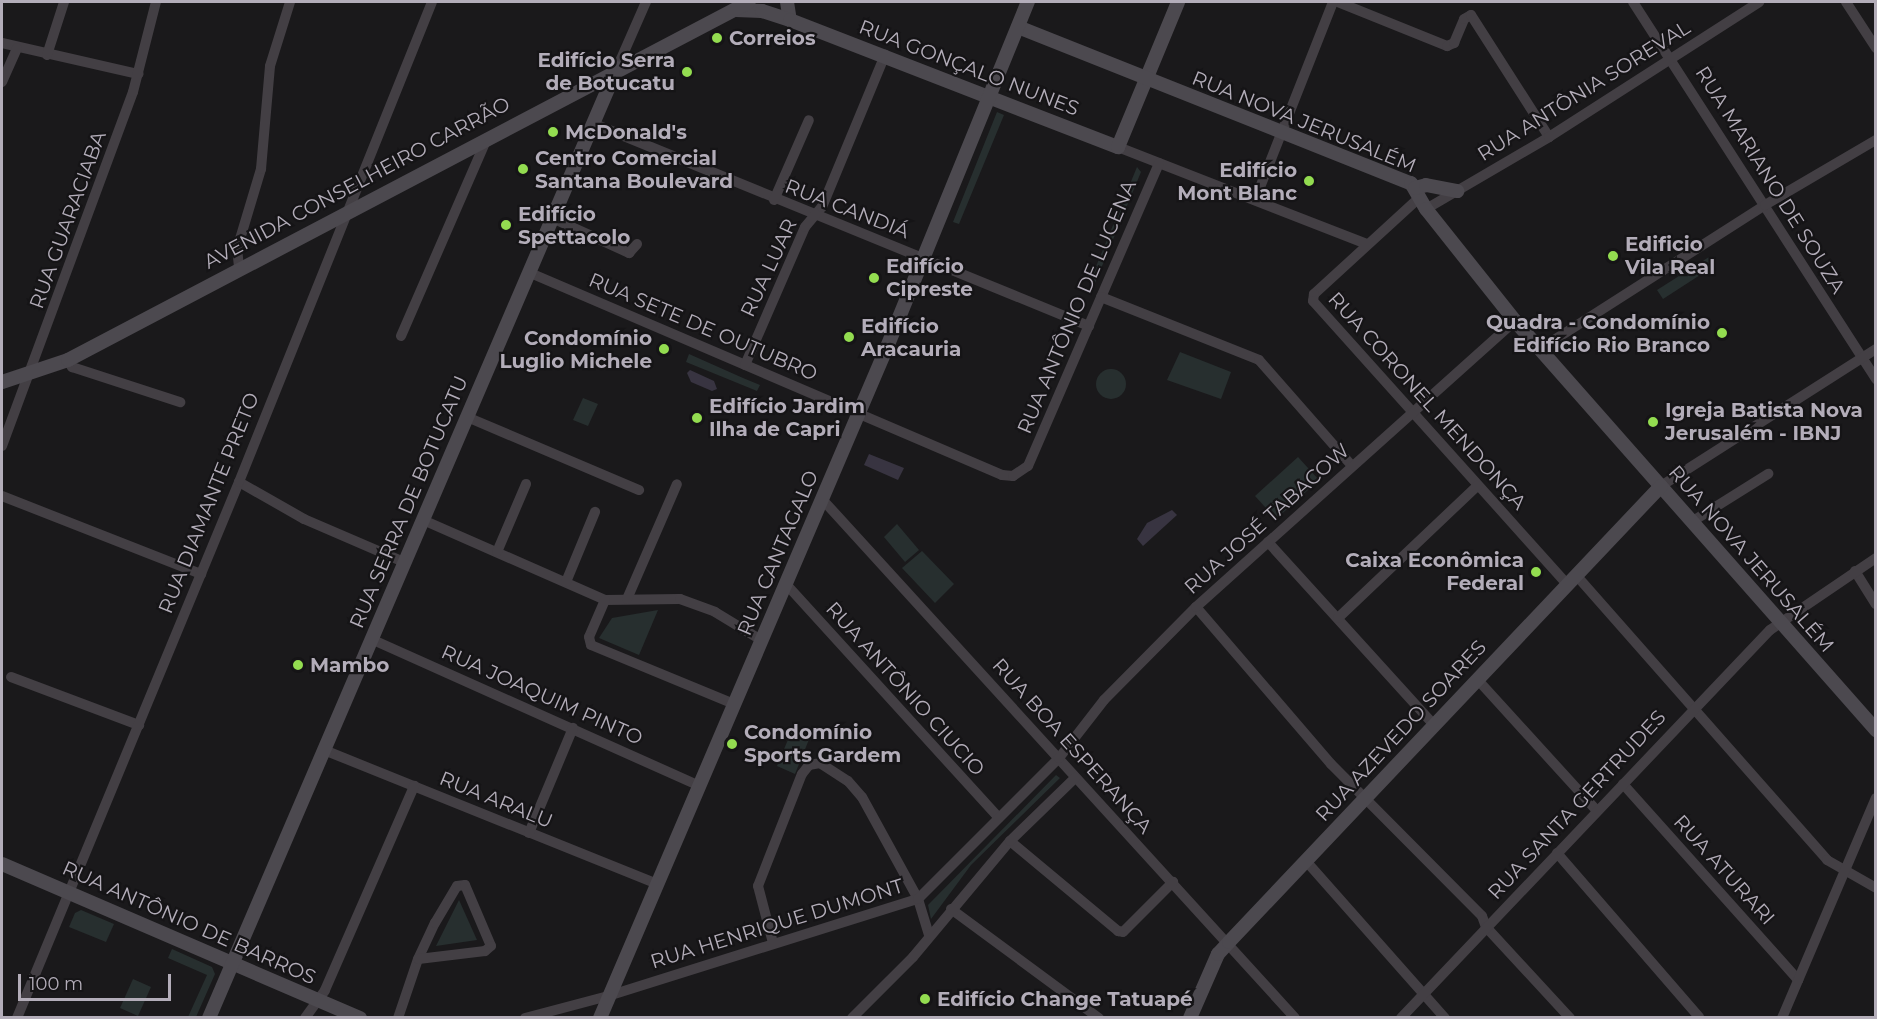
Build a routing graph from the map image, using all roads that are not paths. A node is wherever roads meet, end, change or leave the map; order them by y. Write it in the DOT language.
graph roads {
  1 [pos="64,2"];
  2 [pos="156,2"];
  3 [pos="290,2"];
  4 [pos="432,2"];
  5 [pos="646,2"];
  6 [pos="749,2"];
  7 [pos="787,2"];
  8 [pos="1028,2"];
  9 [pos="1178,2"];
  10 [pos="1333,2"];
  11 [pos="1338,2"];
  12 [pos="1633,2"];
  13 [pos="1759,2"];
  14 [pos="1846,2"];
  15 [pos="728,10"];
  16 [pos="790,20"];
  17 [pos="1018,27"];
  18 [pos="2,43"];
  19 [pos="17,48"];
  20 [pos="1875,48"];
  21 [pos="47,55"];
  22 [pos="885,55"];
  23 [pos="1671,57"];
  24 [pos="616,68"];
  25 [pos="139,74"];
  26 [pos="1147,79"];
  27 [pos="2,82"];
  28 [pos="989,98"];
  29 [pos="809,120"];
  30 [pos="592,123"];
  31 [pos="1282,131"];
  32 [pos="487,136"];
  33 [pos="1549,137"];
  34 [pos="1875,140"];
  35 [pos="1120,143"];
  36 [pos="1159,163"];
  37 [pos="1457,191"];
  38 [pos="1420,198"];
  39 [pos="774,200"];
  40 [pos="1255,200"];
  41 [pos="1765,205"];
  42 [pos="349,209"];
  43 [pos="815,216"];
  44 [pos="552,218"];
  45 [pos="637,244"];
  46 [pos="1367,244"];
  47 [pos="923,258"];
  48 [pos="239,267"];
  49 [pos="528,272"];
  50 [pos="1101,297"];
  51 [pos="1515,321"];
  52 [pos="1089,327"];
  53 [pos="401,336"];
  54 [pos="1540,349"];
  55 [pos="1875,349"];
  56 [pos="1861,357"];
  57 [pos="67,360"];
  58 [pos="745,365"];
  59 [pos="32,372"];
  60 [pos="1875,379"];
  61 [pos="2,382"];
  62 [pos="180,402"];
  63 [pos="859,413"];
  64 [pos="1411,414"];
  65 [pos="466,417"];
  66 [pos="2,447"];
  67 [pos="1028,466"];
  68 [pos="1352,466"];
  69 [pos="1768,474"];
  70 [pos="239,482"];
  71 [pos="526,484"];
  72 [pos="677,484"];
  73 [pos="1477,486"];
  74 [pos="1661,486"];
  75 [pos="639,490"];
  76 [pos="2,496"];
  77 [pos="822,499"];
  78 [pos="595,512"];
  79 [pos="423,520"];
  80 [pos="1693,521"];
  81 [pos="1269,543"];
  82 [pos="497,552"];
  83 [pos="1875,558"];
  84 [pos="405,562"];
  85 [pos="1855,571"];
  86 [pos="201,574"];
  87 [pos="1571,579"];
  88 [pos="566,582"];
  89 [pos="786,584"];
  90 [pos="627,599"];
  91 [pos="605,600"];
  92 [pos="1875,604"];
  93 [pos="1196,607"];
  94 [pos="1338,618"];
  95 [pos="1781,620"];
  96 [pos="371,639"];
  97 [pos="761,640"];
  98 [pos="11,676"];
  99 [pos="1477,679"];
  100 [pos="734,704"];
  101 [pos="1694,707"];
  102 [pos="139,725"];
  103 [pos="1434,725"];
  104 [pos="573,728"];
  105 [pos="1875,730"];
  106 [pos="324,750"];
  107 [pos="1059,758"];
  108 [pos="1075,778"];
  109 [pos="1623,784"];
  110 [pos="697,785"];
  111 [pos="414,786"];
  112 [pos="1875,798"];
  113 [pos="1364,799"];
  114 [pos="1597,811"];
  115 [pos="999,818"];
  116 [pos="529,833"];
  117 [pos="1010,841"];
  118 [pos="1557,853"];
  119 [pos="1306,861"];
  120 [pos="2,864"];
  121 [pos="1843,873"];
  122 [pos="1173,882"];
  123 [pos="655,884"];
  124 [pos="1875,888"];
  125 [pos="69,891"];
  126 [pos="918,899"];
  127 [pos="951,909"];
  128 [pos="1486,927"];
  129 [pos="930,936"];
  130 [pos="1229,942"];
  131 [pos="773,943"];
  132 [pos="418,959"];
  133 [pos="232,963"];
  134 [pos="1798,980"];
  135 [pos="1424,993"];
  136 [pos="608,996"];
  137 [pos="317,1000"];
  138 [pos="1290,1015"];
  139 [pos="17,1017"];
  140 [pos="210,1017"];
  141 [pos="304,1017"];
  142 [pos="360,1017"];
  143 [pos="398,1017"];
  144 [pos="525,1017"];
  145 [pos="600,1017"];
  146 [pos="852,1017"];
  147 [pos="1099,1017"];
  148 [pos="1190,1017"];
  149 [pos="1401,1017"];
  150 [pos="1445,1017"];
  151 [pos="1570,1017"];
  152 [pos="1699,1017"];
  153 [pos="1782,1017"];
  1 -- 21 [label="street"];
  2 -- 25 [label="street, RUA GUARACIABA"];
  3 -- 48 [label="street"];
  4 -- 42 [label="street, RUA DIAMANTE PRETO"];
  5 -- 24 [label="street, RUA SERRA DE BOTUCATU"];
  6 -- 15 [label="street, AVENIDA CONSELHEIRO CARRÃO"];
  7 -- 16 [label="street"];
  8 -- 17 [label="street, RUA CANTAGALO"];
  9 -- 26 [label="street"];
  10 -- 31 [label="street"];
  11 -- 33 [label="street"];
  12 -- 23 [label="street, RUA MARIANO DE SOUZA"];
  13 -- 23 [label="street, RUA ANTÔNIA SOREVAL"];
  14 -- 20 [label="street"];
  15 -- 16 [label="street, AVENIDA CONSELHEIRO CARRÃO"];
  15 -- 24 [label="street, AVENIDA CONSELHEIRO CARRÃO"];
  16 -- 22 [label="street, RUA GONÇALO NUNES"];
  17 -- 26 [label="street, RUA NOVA JERUSALÉM"];
  17 -- 28 [label="street, RUA CANTAGALO"];
  18 -- 19 [label="street"];
  19 -- 21 [label="street"];
  19 -- 27 [label="street"];
  21 -- 25 [label="street"];
  22 -- 28 [label="street, RUA GONÇALO NUNES"];
  22 -- 43 [label="street, RUA LUAR"];
  23 -- 33 [label="street, RUA ANTÔNIA SOREVAL"];
  23 -- 41 [label="street, RUA MARIANO DE SOUZA"];
  24 -- 30 [label="street, RUA SERRA DE BOTUCATU"];
  24 -- 32 [label="street, AVENIDA CONSELHEIRO CARRÃO"];
  25 -- 59 [label="street, RUA GUARACIABA"];
  26 -- 31 [label="street, RUA NOVA JERUSALÉM"];
  26 -- 35 [label="street"];
  28 -- 35 [label="street, RUA GONÇALO NUNES"];
  28 -- 47 [label="street, RUA CANTAGALO"];
  29 -- 39 [label="street"];
  30 -- 39 [label="street, RUA CANDIÁ"];
  30 -- 44 [label="street, RUA SERRA DE BOTUCATU"];
  31 -- 38 [label="street, RUA NOVA JERUSALÉM"];
  31 -- 40 [label="street"];
  32 -- 42 [label="street, AVENIDA CONSELHEIRO CARRÃO"];
  32 -- 53 [label="street"];
  33 -- 37 [label="street, RUA ANTÔNIA SOREVAL"];
  34 -- 41 [label="street"];
  35 -- 36 [label="street, RUA GONÇALO NUNES"];
  36 -- 40 [label="street, RUA GONÇALO NUNES"];
  36 -- 50 [label="street, RUA ANTÔNIO DE LUCENA"];
  37 -- 38 [label="street, RUA ANTÔNIA SOREVAL"];
  37 -- 38 [label="street"];
  38 -- 46 [label="street, RUA CORONEL MENDONÇA"];
  38 -- 51 [label="street, RUA NOVA JERUSALÉM"];
  39 -- 43 [label="street, RUA CANDIÁ"];
  40 -- 46 [label="street, RUA GONÇALO NUNES"];
  41 -- 54 [label="street"];
  41 -- 56 [label="street, RUA MARIANO DE SOUZA"];
  42 -- 48 [label="street, AVENIDA CONSELHEIRO CARRÃO"];
  42 -- 70 [label="street, RUA DIAMANTE PRETO"];
  43 -- 47 [label="street, RUA CANDIÁ"];
  43 -- 58 [label="street, RUA LUAR"];
  44 -- 45 [label="street"];
  44 -- 49 [label="street, RUA SERRA DE BOTUCATU"];
  46 -- 64 [label="street, RUA CORONEL MENDONÇA"];
  47 -- 52 [label="street, RUA CANDIÁ"];
  47 -- 63 [label="street, RUA CANTAGALO"];
  48 -- 57 [label="street, AVENIDA CONSELHEIRO CARRÃO"];
  49 -- 58 [label="street, RUA SETE DE OUTUBRO"];
  49 -- 65 [label="street, RUA SERRA DE BOTUCATU"];
  50 -- 52 [label="street, RUA ANTÔNIO DE LUCENA"];
  50 -- 68 [label="street"];
  51 -- 54 [label="street, RUA NOVA JERUSALÉM"];
  51 -- 64 [label="street, RUA JOSÉ TABACOW"];
  52 -- 67 [label="street, RUA ANTÔNIO DE LUCENA"];
  54 -- 74 [label="street, RUA NOVA JERUSALÉM"];
  55 -- 56 [label="street"];
  56 -- 60 [label="street, RUA MARIANO DE SOUZA"];
  56 -- 74 [label="street"];
  57 -- 59 [label="street, AVENIDA CONSELHEIRO CARRÃO"];
  57 -- 62 [label="street"];
  58 -- 63 [label="street, RUA SETE DE OUTUBRO"];
  59 -- 61 [label="street, AVENIDA CONSELHEIRO CARRÃO"];
  59 -- 66 [label="street, RUA GUARACIABA"];
  63 -- 67 [label="street, RUA SETE DE OUTUBRO"];
  63 -- 77 [label="street, RUA CANTAGALO"];
  64 -- 68 [label="street, RUA JOSÉ TABACOW"];
  64 -- 73 [label="street, RUA CORONEL MENDONÇA"];
  65 -- 75 [label="street"];
  65 -- 79 [label="street, RUA SERRA DE BOTUCATU"];
  68 -- 81 [label="street, RUA JOSÉ TABACOW"];
  69 -- 80 [label="street"];
  70 -- 84 [label="street"];
  70 -- 86 [label="street, RUA DIAMANTE PRETO"];
  71 -- 82 [label="street"];
  72 -- 90 [label="street"];
  73 -- 87 [label="street, RUA CORONEL MENDONÇA"];
  73 -- 94 [label="street"];
  74 -- 80 [label="street, RUA NOVA JERUSALÉM"];
  74 -- 87 [label="street, RUA AZEVEDO SOARES"];
  76 -- 86 [label="street"];
  77 -- 89 [label="street, RUA CANTAGALO"];
  77 -- 107 [label="street, RUA BOA ESPERANÇA"];
  78 -- 88 [label="street"];
  79 -- 82 [label="street"];
  79 -- 84 [label="street, RUA SERRA DE BOTUCATU"];
  80 -- 95 [label="street, RUA NOVA JERUSALÉM"];
  81 -- 93 [label="street, RUA JOSÉ TABACOW"];
  81 -- 94 [label="street"];
  82 -- 88 [label="street"];
  83 -- 85 [label="street, RUA SANTA GERTRUDES"];
  84 -- 96 [label="street, RUA SERRA DE BOTUCATU"];
  85 -- 92 [label="street"];
  85 -- 95 [label="street, RUA SANTA GERTRUDES"];
  86 -- 102 [label="street, RUA DIAMANTE PRETO"];
  87 -- 99 [label="street, RUA AZEVEDO SOARES"];
  87 -- 101 [label="street, RUA CORONEL MENDONÇA"];
  88 -- 91 [label="street"];
  89 -- 97 [label="street, RUA CANTAGALO"];
  89 -- 115 [label="street, RUA ANTÔNIO CIUCIO"];
  90 -- 91 [label="street"];
  90 -- 97 [label="street"];
  91 -- 100 [label="street"];
  93 -- 107 [label="street, RUA JOSÉ TABACOW"];
  93 -- 113 [label="street"];
  94 -- 103 [label="street"];
  95 -- 101 [label="street, RUA SANTA GERTRUDES"];
  95 -- 105 [label="street, RUA NOVA JERUSALÉM"];
  96 -- 104 [label="street, RUA JOAQUIM PINTO"];
  96 -- 106 [label="street, RUA SERRA DE BOTUCATU"];
  97 -- 100 [label="street, RUA CANTAGALO"];
  98 -- 102 [label="street"];
  99 -- 103 [label="street, RUA AZEVEDO SOARES"];
  99 -- 114 [label="street"];
  100 -- 110 [label="street, RUA CANTAGALO"];
  101 -- 109 [label="street, RUA SANTA GERTRUDES"];
  101 -- 121 [label="street, RUA CORONEL MENDONÇA"];
  102 -- 125 [label="street, RUA DIAMANTE PRETO"];
  103 -- 113 [label="street, RUA AZEVEDO SOARES"];
  104 -- 110 [label="street, RUA JOAQUIM PINTO"];
  104 -- 116 [label="street"];
  106 -- 111 [label="street, RUA ARALU"];
  106 -- 133 [label="street, RUA SERRA DE BOTUCATU"];
  107 -- 108 [label="street, RUA BOA ESPERANÇA"];
  107 -- 115 [label="street, RUA HENRIQUE DUMONT"];
  108 -- 117 [label="street"];
  108 -- 122 [label="street, RUA BOA ESPERANÇA"];
  109 -- 114 [label="street, RUA SANTA GERTRUDES"];
  109 -- 134 [label="street, RUA ATURARI"];
  110 -- 123 [label="street, RUA CANTAGALO"];
  111 -- 116 [label="street, RUA ARALU"];
  111 -- 137 [label="street"];
  112 -- 121 [label="street"];
  113 -- 119 [label="street, RUA AZEVEDO SOARES"];
  113 -- 128 [label="street"];
  114 -- 118 [label="street, RUA SANTA GERTRUDES"];
  115 -- 126 [label="street, RUA HENRIQUE DUMONT"];
  116 -- 123 [label="street, RUA ARALU"];
  117 -- 122 [label="street"];
  117 -- 127 [label="street"];
  118 -- 128 [label="street, RUA SANTA GERTRUDES"];
  118 -- 152 [label="street"];
  119 -- 130 [label="street, RUA AZEVEDO SOARES"];
  119 -- 135 [label="street"];
  120 -- 125 [label="street, RUA ANTÔNIO DE BARROS"];
  121 -- 124 [label="street, RUA CORONEL MENDONÇA"];
  121 -- 134 [label="street"];
  122 -- 130 [label="street, RUA BOA ESPERANÇA"];
  123 -- 136 [label="street, RUA CANTAGALO"];
  125 -- 133 [label="street, RUA ANTÔNIO DE BARROS"];
  125 -- 139 [label="street, RUA DIAMANTE PRETO"];
  126 -- 129 [label="street"];
  126 -- 131 [label="street, RUA HENRIQUE DUMONT"];
  126 -- 131 [label="street"];
  127 -- 129 [label="street"];
  127 -- 147 [label="street"];
  128 -- 135 [label="street, RUA SANTA GERTRUDES"];
  128 -- 151 [label="street"];
  129 -- 146 [label="street"];
  130 -- 138 [label="street, RUA BOA ESPERANÇA"];
  130 -- 148 [label="street, RUA AZEVEDO SOARES"];
  131 -- 136 [label="street, RUA HENRIQUE DUMONT"];
  132 -- 132 [label="street"];
  132 -- 143 [label="street"];
  133 -- 137 [label="street, RUA ANTÔNIO DE BARROS"];
  133 -- 140 [label="street, RUA SERRA DE BOTUCATU"];
  134 -- 153 [label="street"];
  135 -- 149 [label="street, RUA SANTA GERTRUDES"];
  135 -- 150 [label="street"];
  136 -- 144 [label="street, RUA HENRIQUE DUMONT"];
  136 -- 145 [label="street, RUA CANTAGALO"];
  137 -- 141 [label="street"];
  137 -- 142 [label="street, RUA ANTÔNIO DE BARROS"];
}
